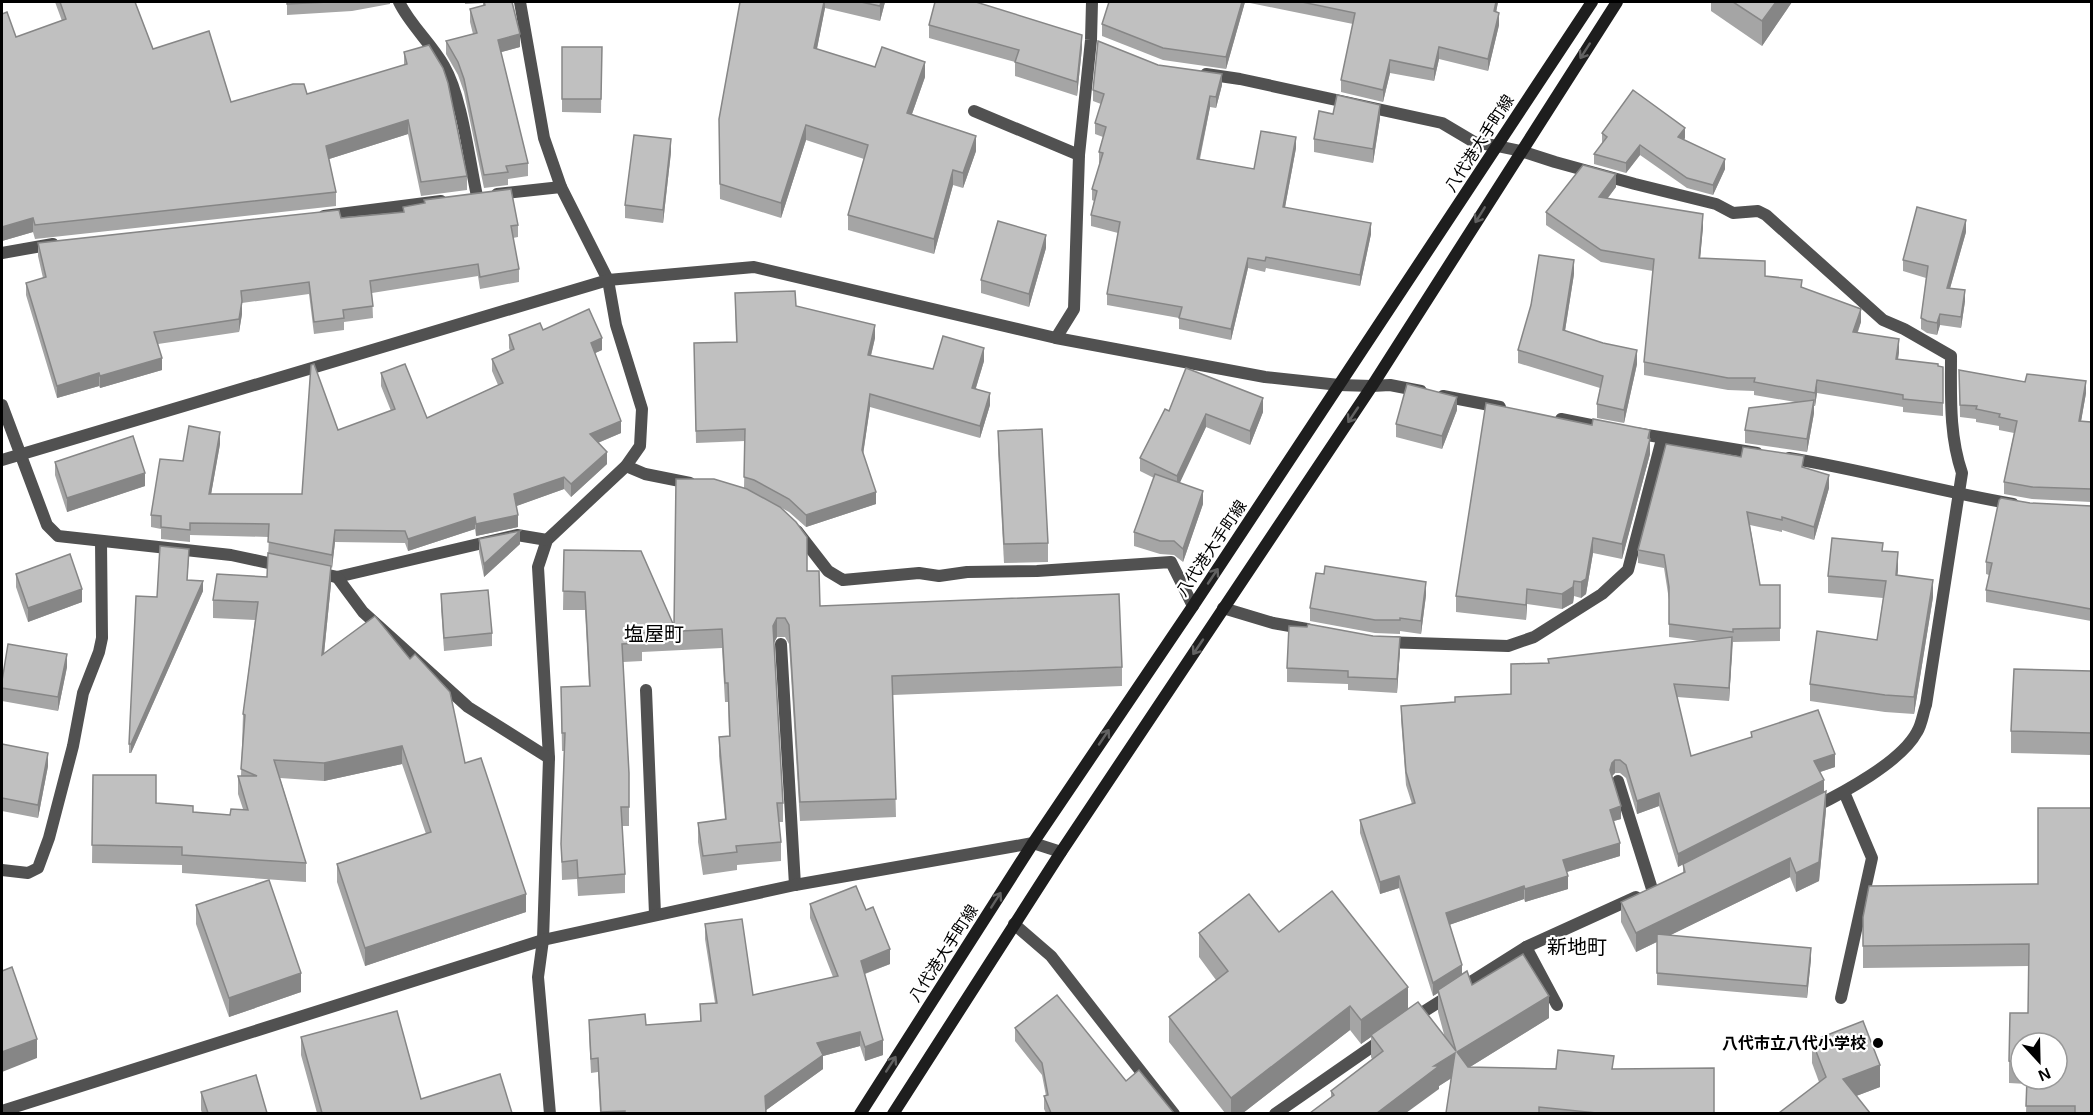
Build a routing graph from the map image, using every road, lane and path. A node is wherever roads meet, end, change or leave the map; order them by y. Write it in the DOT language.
graph roads {
  1 [pos="399,2"];
  2 [pos="520,2"];
  3 [pos="1092,2"];
  4 [pos="1592,2"];
  5 [pos="1617,2"];
  6 [pos="1195,73"];
  7 [pos="974,111"];
  8 [pos="1497,146"];
  9 [pos="1521,151"];
  10 [pos="1079,155"];
  11 [pos="561,187"];
  12 [pos="465,197"];
  13 [pos="306,218"];
  14 [pos="64,243"];
  15 [pos="2,253"];
  16 [pos="608,280"];
  17 [pos="1056,338"];
  18 [pos="1339,385"];
  19 [pos="1372,386"];
  20 [pos="2,405"];
  21 [pos="1515,410"];
  22 [pos="1548,417"];
  23 [pos="1662,439"];
  24 [pos="19,454"];
  25 [pos="2,460"];
  26 [pos="626,466"];
  27 [pos="701,486"];
  28 [pos="1959,495"];
  29 [pos="2021,505"];
  30 [pos="785,519"];
  31 [pos="547,540"];
  32 [pos="101,542"];
  33 [pos="337,577"];
  34 [pos="1192,606"];
  35 [pos="1223,608"];
  36 [pos="1318,631"];
  37 [pos="1374,641"];
  38 [pos="781,644"];
  39 [pos="646,690"];
  40 [pos="549,758"];
  41 [pos="1618,781"];
  42 [pos="1844,792"];
  43 [pos="1801,814"];
  44 [pos="1033,843"];
  45 [pos="1061,852"];
  46 [pos="2,870"];
  47 [pos="795,885"];
  48 [pos="655,914"];
  49 [pos="1014,924"];
  50 [pos="543,940"];
  51 [pos="1526,947"];
  52 [pos="1841,998"];
  53 [pos="1557,1005"];
  54 [pos="2,1111"];
  55 [pos="550,1113"];
  56 [pos="860,1113"];
  57 [pos="893,1113"];
  58 [pos="1174,1113"];
  59 [pos="1275,1113"];
  1 -- 12 [label="street"];
  2 -- 11 [label="street"];
  3 -- 10 [label="street"];
  4 -- 8 [label="main road, 八代港大手町線"];
  5 -- 9 [label="main road, one-way"];
  6 -- 8 [label="street"];
  7 -- 10 [label="street"];
  8 -- 9 [label="street"];
  8 -- 18 [label="main road, 八代港大手町線"];
  9 -- 19 [label="main road, one-way"];
  9 -- 28 [label="street"];
  10 -- 17 [label="street"];
  11 -- 12 [label="street"];
  11 -- 16 [label="street"];
  12 -- 13 [label="street"];
  14 -- 15 [label="street"];
  16 -- 17 [label="street"];
  16 -- 24 [label="street"];
  16 -- 26 [label="street"];
  17 -- 18 [label="street"];
  18 -- 19 [label="street"];
  34 -- 18 [label="main road, 八代港大手町線, one-way"];
  19 -- 21 [label="street"];
  19 -- 35 [label="main road, one-way"];
  20 -- 24 [label="street"];
  22 -- 23 [label="street"];
  23 -- 28 [label="street"];
  23 -- 37 [label="street"];
  24 -- 25 [label="street"];
  24 -- 32 [label="street"];
  26 -- 27 [label="street"];
  26 -- 31 [label="street"];
  28 -- 29 [label="street"];
  28 -- 42 [label="street"];
  30 -- 34 [label="street"];
  31 -- 33 [label="street"];
  31 -- 40 [label="street"];
  32 -- 33 [label="street"];
  32 -- 46 [label="street"];
  33 -- 40 [label="street"];
  44 -- 34 [label="main road, 八代港大手町線, one-way"];
  35 -- 36 [label="street"];
  35 -- 45 [label="main road, one-way"];
  38 -- 47 [label="street"];
  39 -- 48 [label="street"];
  40 -- 50 [label="street"];
  41 -- 51 [label="street"];
  42 -- 43 [label="street"];
  42 -- 52 [label="street"];
  44 -- 45 [label="street"];
  44 -- 47 [label="street"];
  56 -- 44 [label="main road, 八代港大手町線, one-way"];
  45 -- 49 [label="main road"];
  47 -- 48 [label="street"];
  48 -- 50 [label="street"];
  49 -- 57 [label="main road"];
  49 -- 58 [label="street"];
  50 -- 54 [label="street"];
  50 -- 55 [label="street"];
  51 -- 53 [label="street"];
  51 -- 59 [label="street"];
}
